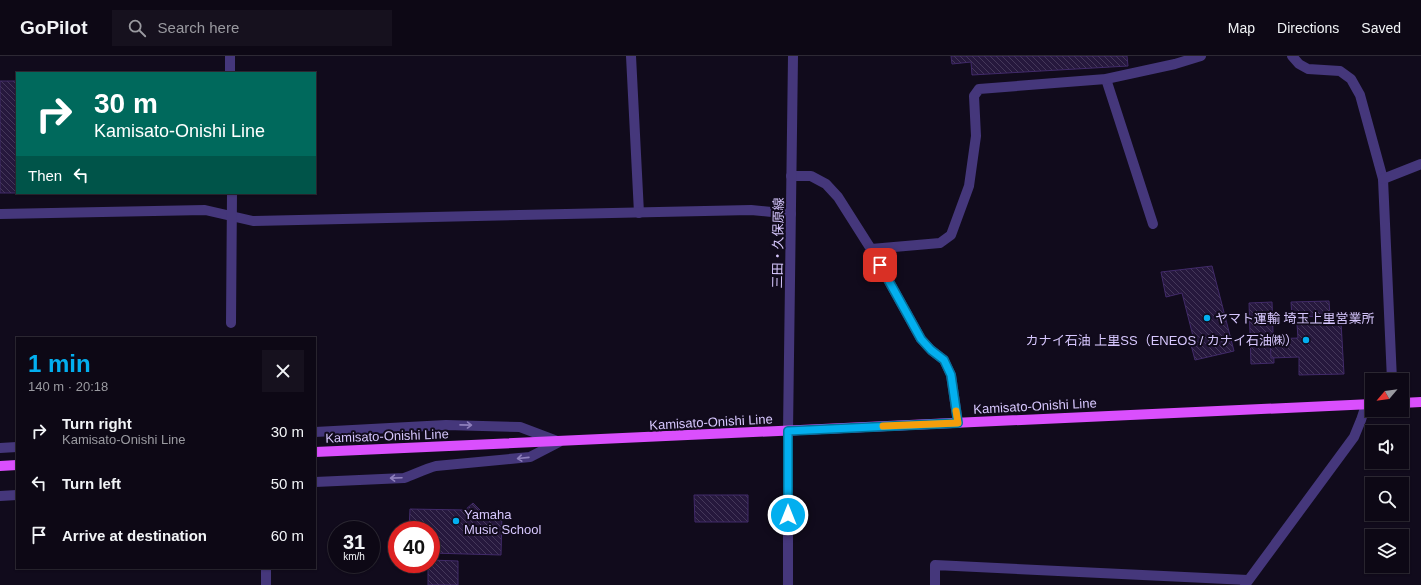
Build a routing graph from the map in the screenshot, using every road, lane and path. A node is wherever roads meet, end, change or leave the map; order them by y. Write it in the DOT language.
graph roads {
  1 [pos="230,56"];
  2 [pos="631,56"];
  3 [pos="792,56"];
  4 [pos="1200,56"];
  5 [pos="1292,56"];
  6 [pos="230,72"];
  7 [pos="1106,79"];
  8 [pos="1421,164"];
  9 [pos="791,176"];
  10 [pos="1383,179"];
  11 [pos="232,194"];
  12 [pos="639,213"];
  13 [pos="0,214"];
  14 [pos="791,214"];
  15 [pos="232,216"];
  16 [pos="1153,224"];
  17 [pos="871,249"];
  18 [pos="232,324"];
  19 [pos="1392,373"];
  20 [pos="1421,402"];
  21 [pos="1409,403"];
  22 [pos="1365,404"];
  23 [pos="1365,412"];
  24 [pos="958,423"];
  25 [pos="788,431"];
  26 [pos="316,432"];
  27 [pos="559,442"];
  28 [pos="16,447"];
  29 [pos="0,448"];
  30 [pos="316,452"];
  31 [pos="16,465"];
  32 [pos="0,466"];
  33 [pos="316,482"];
  34 [pos="16,495"];
  35 [pos="0,496"];
  36 [pos="266,569"];
  37 [pos="1247,583"];
  38 [pos="266,585"];
  39 [pos="788,585"];
  40 [pos="935,585"];
  1 -- 6 [label="street"];
  2 -- 12 [label="street"];
  3 -- 9 [label="street, 三田・久保原線"];
  4 -- 7 [label="street"];
  5 -- 10 [label="street"];
  7 -- 16 [label="street"];
  7 -- 17 [label="street"];
  8 -- 10 [label="street"];
  9 -- 14 [label="street, 三田・久保原線"];
  9 -- 17 [label="street"];
  10 -- 19 [label="street"];
  11 -- 15 [label="street"];
  12 -- 14 [label="street"];
  12 -- 15 [label="street"];
  13 -- 15 [label="street"];
  14 -- 25 [label="street, 三田・久保原線"];
  15 -- 18 [label="street"];
  17 -- 24 [label="street"];
  20 -- 21 [label="main road"];
  22 -- 24 [label="main road, Kamisato-Onishi Line"];
  23 -- 37 [label="street"];
  24 -- 25 [label="main road, Kamisato-Onishi Line"];
  25 -- 27 [label="main road, Kamisato-Onishi Line"];
  25 -- 39 [label="street, 三田・久保原線"];
  26 -- 27 [label="street, one-way"];
  27 -- 30 [label="main road, Kamisato-Onishi Line"];
  27 -- 33 [label="street, one-way"];
  28 -- 29 [label="street"];
  31 -- 32 [label="main road"];
  34 -- 35 [label="street"];
  36 -- 38 [label="street"];
  37 -- 40 [label="street"];
}
